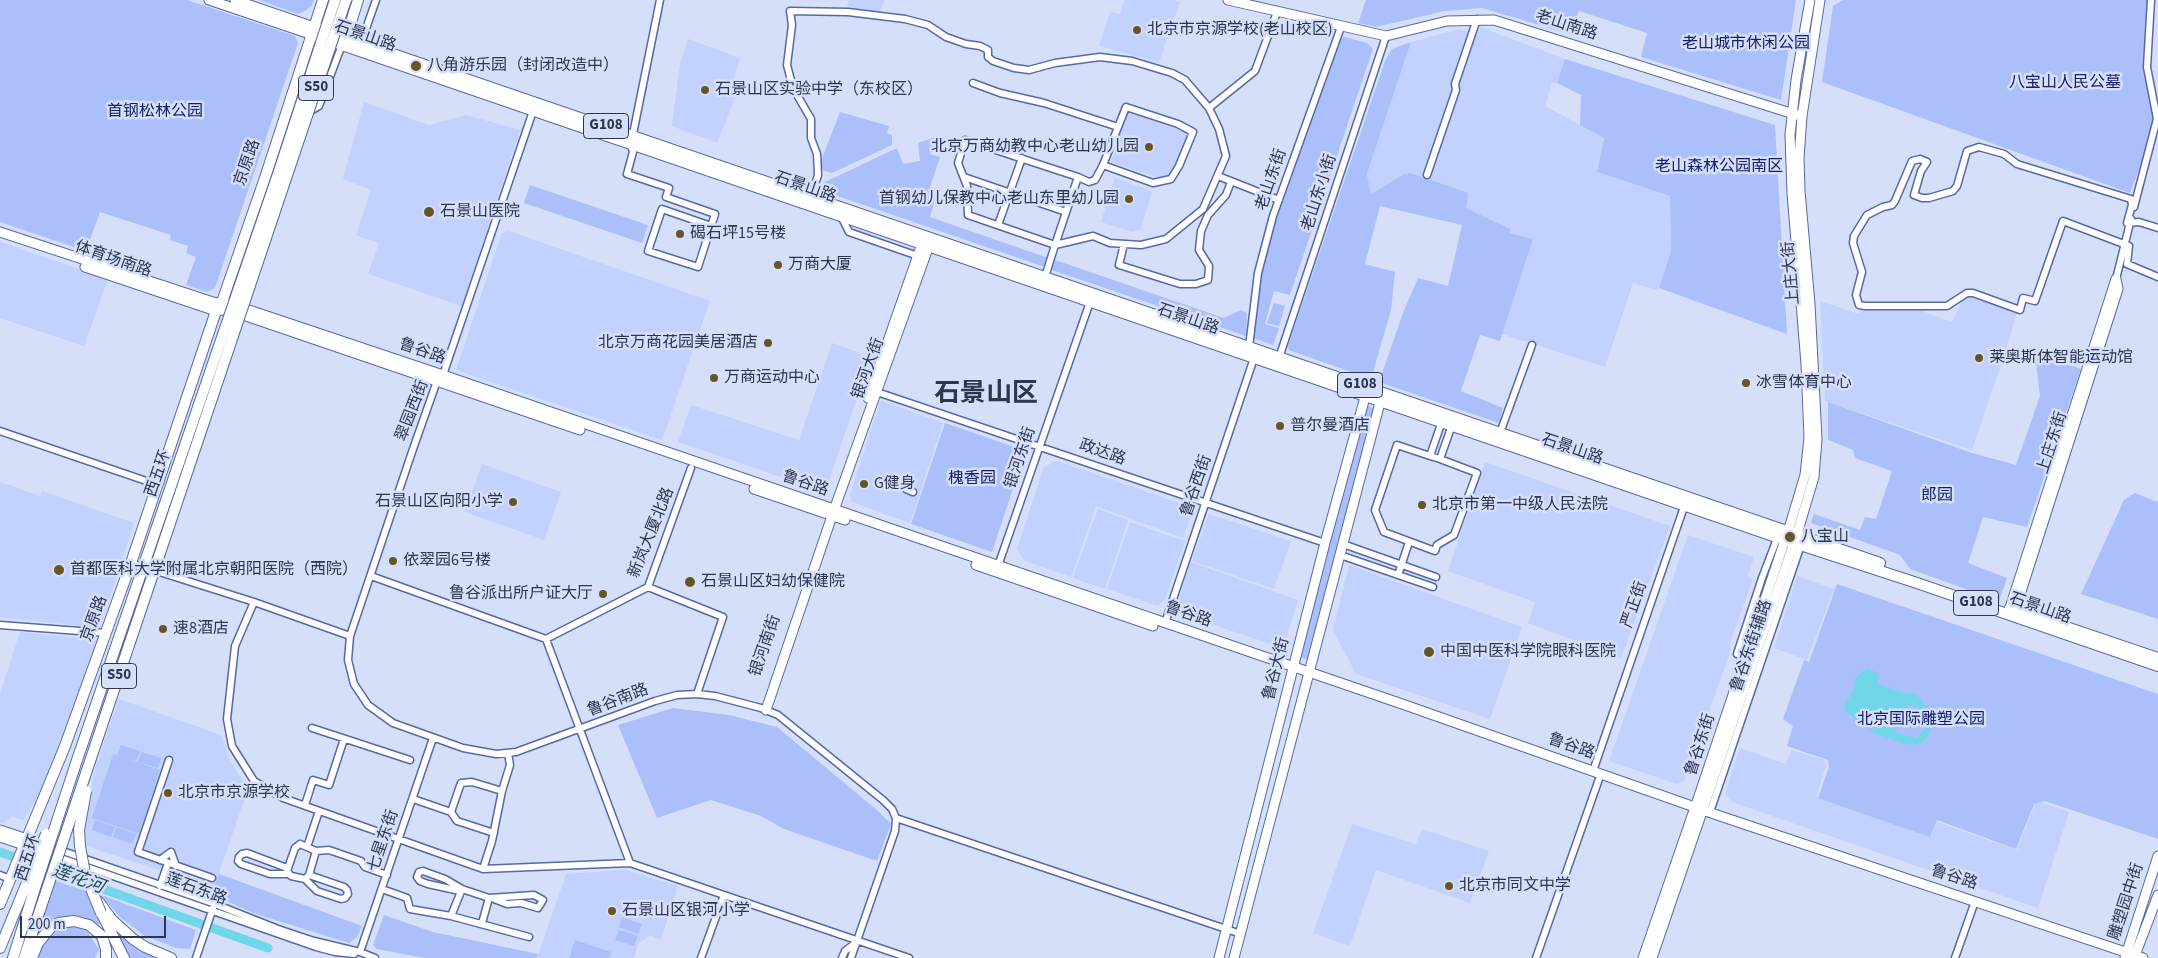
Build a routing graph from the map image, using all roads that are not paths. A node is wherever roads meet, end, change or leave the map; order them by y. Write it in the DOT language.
graph roads {
  1 [pos="210,0"];
  2 [pos="235,0"];
  3 [pos="323,0"];
  4 [pos="335,0"];
  5 [pos="346,0"];
  6 [pos="358,0"];
  7 [pos="376,0"];
  8 [pos="660,0"];
  9 [pos="1228,0"];
  10 [pos="1810,0"];
  11 [pos="1820,0"];
  12 [pos="2151,0"];
  13 [pos="1277,12"];
  14 [pos="1478,19"];
  15 [pos="1341,27"];
  16 [pos="312,32"];
  17 [pos="1386,36"];
  18 [pos="343,41"];
  19 [pos="361,43"];
  20 [pos="973,83"];
  21 [pos="1209,108"];
  22 [pos="533,111"];
  23 [pos="1792,115"];
  24 [pos="1802,116"];
  25 [pos="1118,127"];
  26 [pos="281,130"];
  27 [pos="632,140"];
  28 [pos="1022,158"];
  29 [pos="1103,165"];
  30 [pos="1427,175"];
  31 [pos="1218,176"];
  32 [pos="964,177"];
  33 [pos="1078,177"];
  34 [pos="1232,182"];
  35 [pos="814,188"];
  36 [pos="1010,193"];
  37 [pos="1279,200"];
  38 [pos="1066,212"];
  39 [pos="841,216"];
  40 [pos="998,225"];
  41 [pos="712,226"];
  42 [pos="2158,228"];
  43 [pos="0,232"];
  44 [pos="0,237"];
  45 [pos="927,241"];
  46 [pos="1124,244"];
  47 [pos="1055,245"];
  48 [pos="918,256"];
  49 [pos="2158,277"];
  50 [pos="1045,278"];
  51 [pos="2116,279"];
  52 [pos="1090,302"];
  53 [pos="218,305"];
  54 [pos="1532,345"];
  55 [pos="1249,347"];
  56 [pos="1254,358"];
  57 [pos="1279,358"];
  58 [pos="440,378"];
  59 [pos="873,391"];
  60 [pos="1367,392"];
  61 [pos="1382,397"];
  62 [pos="1447,423"];
  63 [pos="0,431"];
  64 [pos="1500,433"];
  65 [pos="1039,446"];
  66 [pos="1430,456"];
  67 [pos="1440,459"];
  68 [pos="691,468"];
  69 [pos="158,485"];
  70 [pos="906,489"];
  71 [pos="913,492"];
  72 [pos="1206,503"];
  73 [pos="1685,504"];
  74 [pos="830,512"];
  75 [pos="1790,538"];
  76 [pos="1409,542"];
  77 [pos="1325,543"];
  78 [pos="1343,544"];
  79 [pos="1340,555"];
  80 [pos="132,563"];
  81 [pos="1401,564"];
  82 [pos="998,566"];
  83 [pos="1398,575"];
  84 [pos="371,576"];
  85 [pos="1436,577"];
  86 [pos="648,587"];
  87 [pos="1433,587"];
  88 [pos="254,602"];
  89 [pos="2012,612"];
  90 [pos="1164,623"];
  91 [pos="0,625"];
  92 [pos="106,633"];
  93 [pos="350,636"];
  94 [pos="546,639"];
  95 [pos="2158,658"];
  96 [pos="2158,666"];
  97 [pos="1293,670"];
  98 [pos="1309,675"];
  99 [pos="697,694"];
  100 [pos="763,709"];
  101 [pos="312,728"];
  102 [pos="579,730"];
  103 [pos="433,738"];
  104 [pos="344,739"];
  105 [pos="508,753"];
  106 [pos="169,760"];
  107 [pos="410,760"];
  108 [pos="91,761"];
  109 [pos="1593,771"];
  110 [pos="1599,779"];
  111 [pos="502,791"];
  112 [pos="413,798"];
  113 [pos="305,806"];
  114 [pos="319,810"];
  115 [pos="1700,810"];
  116 [pos="451,812"];
  117 [pos="896,818"];
  118 [pos="0,830"];
  119 [pos="494,833"];
  120 [pos="0,837"];
  121 [pos="399,839"];
  122 [pos="24,845"];
  123 [pos="307,847"];
  124 [pos="316,851"];
  125 [pos="2158,856"];
  126 [pos="160,860"];
  127 [pos="168,863"];
  128 [pos="630,863"];
  129 [pos="176,866"];
  130 [pos="483,869"];
  131 [pos="288,871"];
  132 [pos="0,875"];
  133 [pos="387,875"];
  134 [pos="12,876"];
  135 [pos="307,877"];
  136 [pos="212,878"];
  137 [pos="30,886"];
  138 [pos="160,886"];
  139 [pos="382,889"];
  140 [pos="461,890"];
  141 [pos="724,895"];
  142 [pos="2158,895"];
  143 [pos="491,898"];
  144 [pos="0,904"];
  145 [pos="2142,904"];
  146 [pos="1973,906"];
  147 [pos="2153,909"];
  148 [pos="213,910"];
  149 [pos="103,912"];
  150 [pos="26,915"];
  151 [pos="451,916"];
  152 [pos="482,923"];
  153 [pos="1226,929"];
  154 [pos="1241,934"];
  155 [pos="529,937"];
  156 [pos="858,941"];
  157 [pos="0,948"];
  158 [pos="360,952"];
  159 [pos="2131,957"];
  160 [pos="7,958"];
  161 [pos="12,958"];
  162 [pos="24,958"];
  163 [pos="32,958"];
  164 [pos="106,958"];
  165 [pos="124,958"];
  166 [pos="171,958"];
  167 [pos="196,958"];
  168 [pos="375,958"];
  169 [pos="701,958"];
  170 [pos="842,958"];
  171 [pos="851,958"];
  172 [pos="909,958"];
  173 [pos="1219,958"];
  174 [pos="1234,958"];
  175 [pos="1536,958"];
  176 [pos="1643,958"];
  177 [pos="1652,958"];
  178 [pos="1955,958"];
  1 -- 16 [label="main road, 石景山路"];
  2 -- 16 [label="main road, 石景山路"];
  3 -- 16 [label="highway"];
  4 -- 137 [label="highway, 西五环 / S50, bridge"];
  5 -- 108 [label="highway, 西五环 / S50, bridge"];
  6 -- 18 [label="highway"];
  7 -- 19 [label="street"];
  8 -- 27 [label="street"];
  9 -- 13 [label="main road, 老山南路"];
  10 -- 23 [label="main road, 上庄大街"];
  11 -- 24 [label="main road, 上庄大街"];
  12 -- 51 [label="street, 上庄东街"];
  13 -- 15 [label="main road, 老山南路"];
  13 -- 21 [label="street"];
  14 -- 17 [label="main road, 老山南路"];
  14 -- 23 [label="main road, 老山南路"];
  14 -- 30 [label="street"];
  15 -- 17 [label="main road, 老山南路"];
  15 -- 37 [label="street, 老山东街"];
  16 -- 18 [label="highway, 石景山路 / G108"];
  16 -- 26 [label="highway, 京原路"];
  16 -- 53 [label="highway, 京原路"];
  17 -- 57 [label="street, 老山东小街"];
  18 -- 19 [label="highway, 石景山路 / G108"];
  18 -- 22 [label="highway, 石景山路 / G108"];
  18 -- 26 [label="street"];
  19 -- 27 [label="highway, 石景山路 / G108"];
  20 -- 25 [label="street"];
  21 -- 31 [label="street"];
  21 -- 35 [label="street"];
  22 -- 27 [label="highway, 石景山路 / G108"];
  22 -- 58 [label="street, 翠园西街"];
  23 -- 24 [label="main road, 老山南路"];
  23 -- 75 [label="main road, 上庄大街"];
  24 -- 75 [label="main road, 上庄大街"];
  25 -- 29 [label="street"];
  25 -- 29 [label="street"];
  26 -- 53 [label="highway, 京原路"];
  27 -- 39 [label="highway, 石景山路 / G108"];
  27 -- 41 [label="street"];
  27 -- 45 [label="highway, 石景山路 / G108"];
  28 -- 32 [label="street"];
  28 -- 33 [label="street"];
  28 -- 36 [label="street"];
  29 -- 33 [label="street"];
  31 -- 34 [label="street"];
  31 -- 46 [label="street"];
  32 -- 36 [label="street"];
  32 -- 40 [label="street"];
  33 -- 38 [label="street"];
  34 -- 37 [label="street"];
  34 -- 46 [label="street"];
  36 -- 38 [label="street"];
  36 -- 40 [label="street"];
  37 -- 55 [label="street, 老山东街"];
  38 -- 47 [label="street"];
  39 -- 45 [label="highway, 石景山路 / G108"];
  39 -- 48 [label="street"];
  40 -- 47 [label="street"];
  41 -- 41 [label="street"];
  42 -- 49 [label="street"];
  43 -- 53 [label="main road, 体育场南路"];
  44 -- 53 [label="main road, 体育场南路"];
  45 -- 48 [label="main road, 银河大街"];
  45 -- 50 [label="highway, 石景山路 / G108"];
  45 -- 52 [label="highway, 石景山路 / G108"];
  45 -- 59 [label="main road, 银河大街"];
  46 -- 47 [label="street"];
  47 -- 50 [label="street"];
  48 -- 59 [label="main road, 银河大街"];
  50 -- 55 [label="highway, 石景山路 / G108"];
  51 -- 89 [label="main road, 上庄东街"];
  52 -- 56 [label="highway, 石景山路 / G108"];
  52 -- 65 [label="street, 银河东街"];
  53 -- 58 [label="main road, 鲁谷路"];
  53 -- 69 [label="highway, 京原路"];
  54 -- 64 [label="street"];
  55 -- 57 [label="highway, 石景山路 / G108"];
  56 -- 60 [label="highway, 石景山路 / G108"];
  56 -- 72 [label="street, 鲁谷西街"];
  57 -- 60 [label="highway, 石景山路 / G108"];
  58 -- 68 [label="main road, 鲁谷路"];
  58 -- 74 [label="main road, 鲁谷路"];
  58 -- 84 [label="street, 翠园西街"];
  59 -- 65 [label="street, 政达路"];
  59 -- 74 [label="main road, 银河大街"];
  60 -- 61 [label="highway, 石景山路 / G108"];
  60 -- 77 [label="main road, 鲁谷大街"];
  61 -- 62 [label="highway, 石景山路 / G108"];
  61 -- 64 [label="highway, 石景山路 / G108"];
  61 -- 78 [label="main road, 鲁谷大街"];
  62 -- 66 [label="street"];
  62 -- 67 [label="street"];
  62 -- 73 [label="highway, 石景山路 / G108"];
  63 -- 69 [label="street"];
  64 -- 75 [label="highway, 石景山路 / G108"];
  65 -- 72 [label="street, 政达路"];
  65 -- 82 [label="street, 银河东街"];
  66 -- 67 [label="street"];
  66 -- 76 [label="street"];
  67 -- 76 [label="street"];
  68 -- 74 [label="main road, 鲁谷路"];
  68 -- 86 [label="street, 新岚大厦北路"];
  69 -- 80 [label="highway, 京原路"];
  70 -- 71 [label="street"];
  72 -- 77 [label="street, 政达路"];
  72 -- 90 [label="street, 鲁谷西街"];
  73 -- 75 [label="highway, 石景山路 / G108"];
  73 -- 109 [label="street, 严正街"];
  74 -- 82 [label="main road, 鲁谷路"];
  74 -- 97 [label="main road, 鲁谷路"];
  74 -- 100 [label="main road, 银河南街"];
  75 -- 89 [label="highway, 石景山路 / G108"];
  75 -- 115 [label="main road, 鲁谷东街"];
  75 -- 115 [label="main road, 鲁谷东街"];
  76 -- 81 [label="street"];
  77 -- 97 [label="main road, 鲁谷大街"];
  78 -- 79 [label="main road, 鲁谷大街"];
  78 -- 81 [label="street"];
  79 -- 83 [label="street"];
  79 -- 98 [label="main road, 鲁谷大街"];
  80 -- 88 [label="street"];
  80 -- 92 [label="highway, 京原路"];
  81 -- 83 [label="street"];
  81 -- 85 [label="street"];
  82 -- 90 [label="main road, 鲁谷路"];
  83 -- 87 [label="street"];
  84 -- 93 [label="street, 翠园西街"];
  84 -- 94 [label="street"];
  86 -- 94 [label="street, 新岚大厦北路"];
  86 -- 99 [label="street"];
  88 -- 93 [label="street"];
  88 -- 113 [label="street"];
  89 -- 95 [label="highway, 石景山路 / G108"];
  89 -- 96 [label="highway, 石景山路 / G108"];
  90 -- 97 [label="main road, 鲁谷路"];
  91 -- 92 [label="street"];
  92 -- 122 [label="highway, 京原路"];
  93 -- 103 [label="street, 鲁谷南路"];
  94 -- 102 [label="street"];
  97 -- 98 [label="main road, 鲁谷路"];
  97 -- 153 [label="main road, 鲁谷大街"];
  98 -- 109 [label="main road, 鲁谷路"];
  98 -- 110 [label="main road, 鲁谷路"];
  98 -- 154 [label="main road, 鲁谷大街"];
  99 -- 100 [label="street, 鲁谷南路"];
  99 -- 102 [label="street, 鲁谷南路"];
  100 -- 117 [label="street, 鲁谷南路"];
  101 -- 104 [label="street"];
  102 -- 105 [label="street, 鲁谷南路"];
  102 -- 128 [label="street"];
  103 -- 105 [label="street, 鲁谷南路"];
  103 -- 112 [label="street, 七星东街"];
  104 -- 107 [label="street"];
  104 -- 113 [label="street"];
  105 -- 111 [label="street"];
  106 -- 126 [label="street"];
  108 -- 149 [label="highway, bridge"];
  108 -- 162 [label="highway, 西五环 / S50, bridge"];
  109 -- 115 [label="main road, 鲁谷路"];
  110 -- 115 [label="main road, 鲁谷路"];
  110 -- 175 [label="street"];
  111 -- 116 [label="street"];
  111 -- 119 [label="street"];
  112 -- 116 [label="street"];
  112 -- 121 [label="street, 七星东街"];
  113 -- 114 [label="street"];
  114 -- 121 [label="street"];
  114 -- 123 [label="street"];
  115 -- 146 [label="main road, 鲁谷路"];
  115 -- 159 [label="main road, 鲁谷路"];
  115 -- 176 [label="main road, 鲁谷东街"];
  115 -- 177 [label="main road, 鲁谷东街"];
  116 -- 119 [label="street"];
  117 -- 153 [label="street"];
  117 -- 156 [label="street"];
  118 -- 122 [label="main road"];
  119 -- 130 [label="street"];
  120 -- 122 [label="main road"];
  121 -- 130 [label="street"];
  121 -- 133 [label="street, 七星东街"];
  122 -- 134 [label="highway, 京原路"];
  122 -- 138 [label="street, 莲石东路"];
  122 -- 148 [label="street, 莲石东路"];
  123 -- 124 [label="street"];
  123 -- 131 [label="street"];
  124 -- 133 [label="street"];
  124 -- 135 [label="street"];
  125 -- 145 [label="main road, 雕塑园中街"];
  126 -- 127 [label="street"];
  126 -- 129 [label="street"];
  127 -- 129 [label="street"];
  127 -- 138 [label="street"];
  128 -- 130 [label="street"];
  128 -- 141 [label="street"];
  129 -- 136 [label="street"];
  131 -- 131 [label="street"];
  131 -- 135 [label="street"];
  132 -- 134 [label="street"];
  133 -- 139 [label="street, 七星东街"];
  134 -- 144 [label="highway, 京原路"];
  135 -- 135 [label="street"];
  137 -- 150 [label="highway, 西五环"];
  137 -- 157 [label="highway"];
  138 -- 148 [label="street, 莲石东路"];
  139 -- 151 [label="street"];
  139 -- 158 [label="street, 七星东街"];
  140 -- 140 [label="street"];
  140 -- 143 [label="street"];
  140 -- 151 [label="street"];
  141 -- 156 [label="street"];
  141 -- 169 [label="street"];
  142 -- 147 [label="main road, 雕塑园中街"];
  143 -- 143 [label="street"];
  143 -- 152 [label="street"];
  145 -- 147 [label="main road"];
  145 -- 159 [label="main road, 雕塑园中街"];
  146 -- 159 [label="main road, 鲁谷路"];
  146 -- 178 [label="street"];
  147 -- 159 [label="main road, 雕塑园中街"];
  148 -- 158 [label="street, 莲石东路"];
  148 -- 167 [label="street"];
  149 -- 165 [label="highway"];
  149 -- 166 [label="highway"];
  150 -- 160 [label="highway"];
  150 -- 161 [label="highway, 西五环"];
  151 -- 152 [label="street"];
  152 -- 155 [label="street"];
  153 -- 154 [label="street"];
  153 -- 173 [label="main road, 鲁谷大街"];
  154 -- 174 [label="main road, 鲁谷大街"];
  156 -- 170 [label="street"];
  156 -- 171 [label="street"];
  156 -- 172 [label="street"];
  158 -- 168 [label="street, 莲石东路"];
  163 -- 164 [label="highway"];
}
